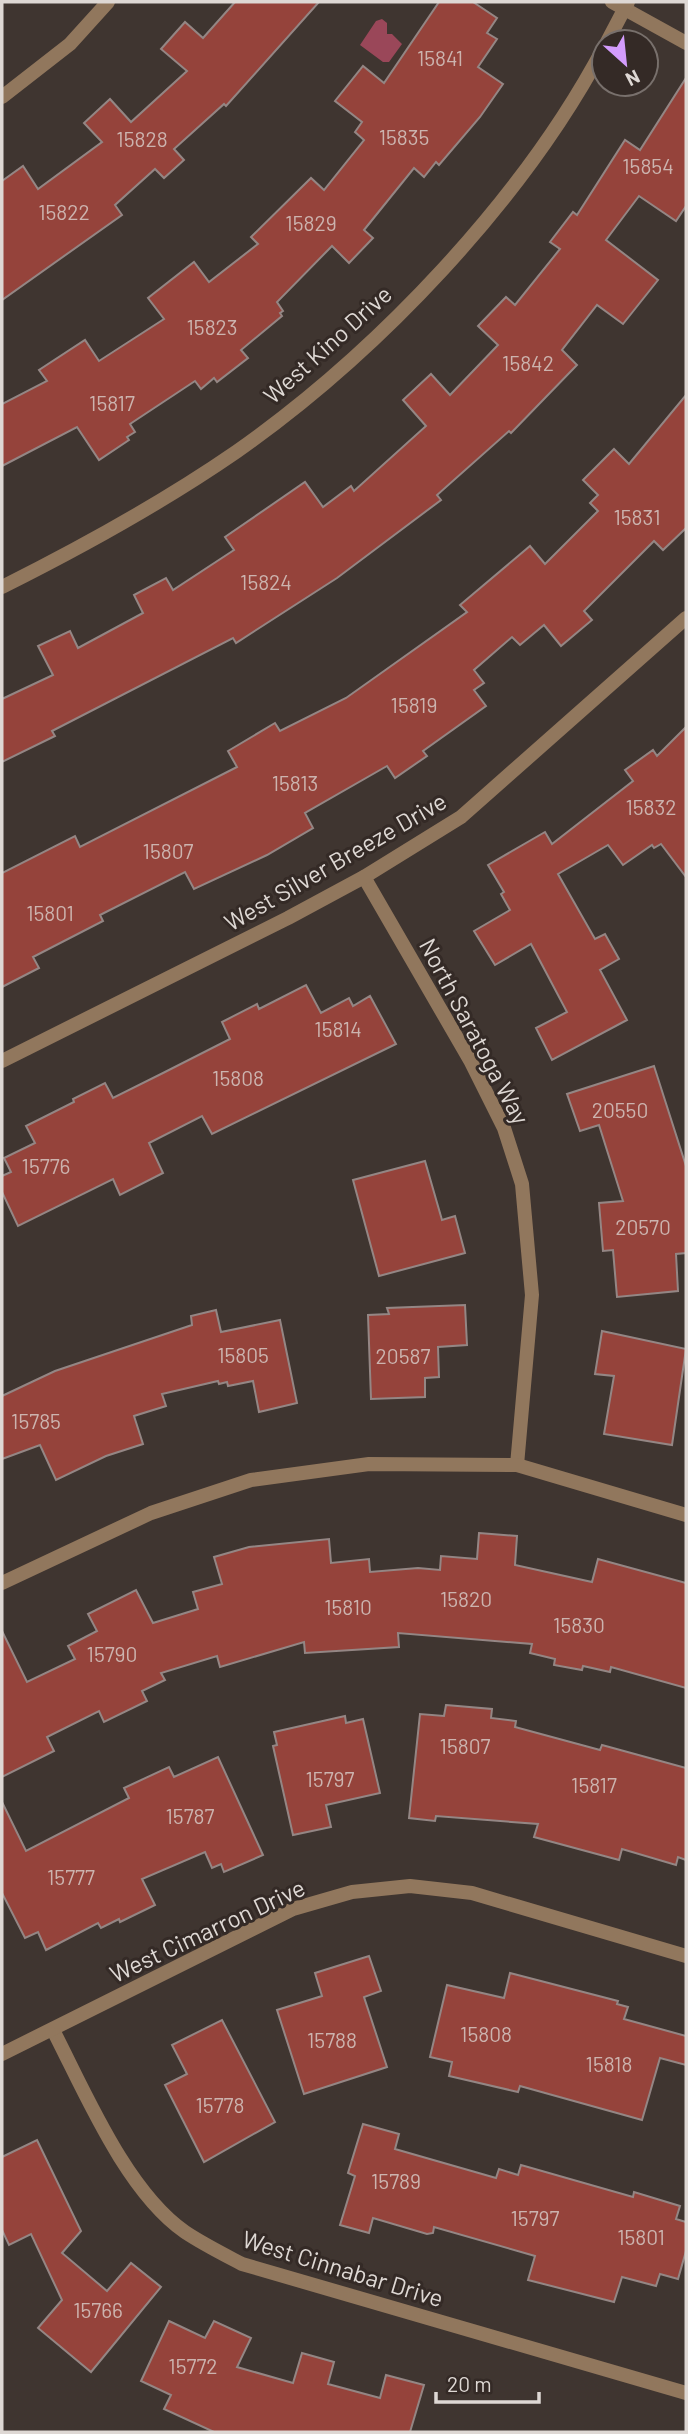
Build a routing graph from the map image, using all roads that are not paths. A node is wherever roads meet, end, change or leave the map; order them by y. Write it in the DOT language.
graph roads {
  1 [pos="108,2"];
  2 [pos="621,4"];
  3 [pos="612,28"];
  4 [pos="686,43"];
  5 [pos="590,74"];
  6 [pos="2,97"];
  7 [pos="2,587"];
  8 [pos="686,618"];
  9 [pos="364,877"];
  10 [pos="2,1061"];
  11 [pos="517,1465"];
  12 [pos="686,1515"];
  13 [pos="2,1583"];
  14 [pos="686,1956"];
  15 [pos="53,2030"];
  16 [pos="2,2054"];
  17 [pos="686,2393"];
  1 -- 6 [label="street"];
  2 -- 3 [label="street"];
  2 -- 4 [label="street"];
  5 -- 7 [label="street, West Kino Drive"];
  8 -- 9 [label="street, West Silver Breeze Drive"];
  9 -- 10 [label="street, West Silver Breeze Drive"];
  9 -- 11 [label="street, North Saratoga Way"];
  11 -- 12 [label="street"];
  11 -- 13 [label="street"];
  14 -- 15 [label="street, West Cimarron Drive"];
  15 -- 16 [label="street, West Cimarron Drive"];
  15 -- 17 [label="street, West Cinnabar Drive"];
}
